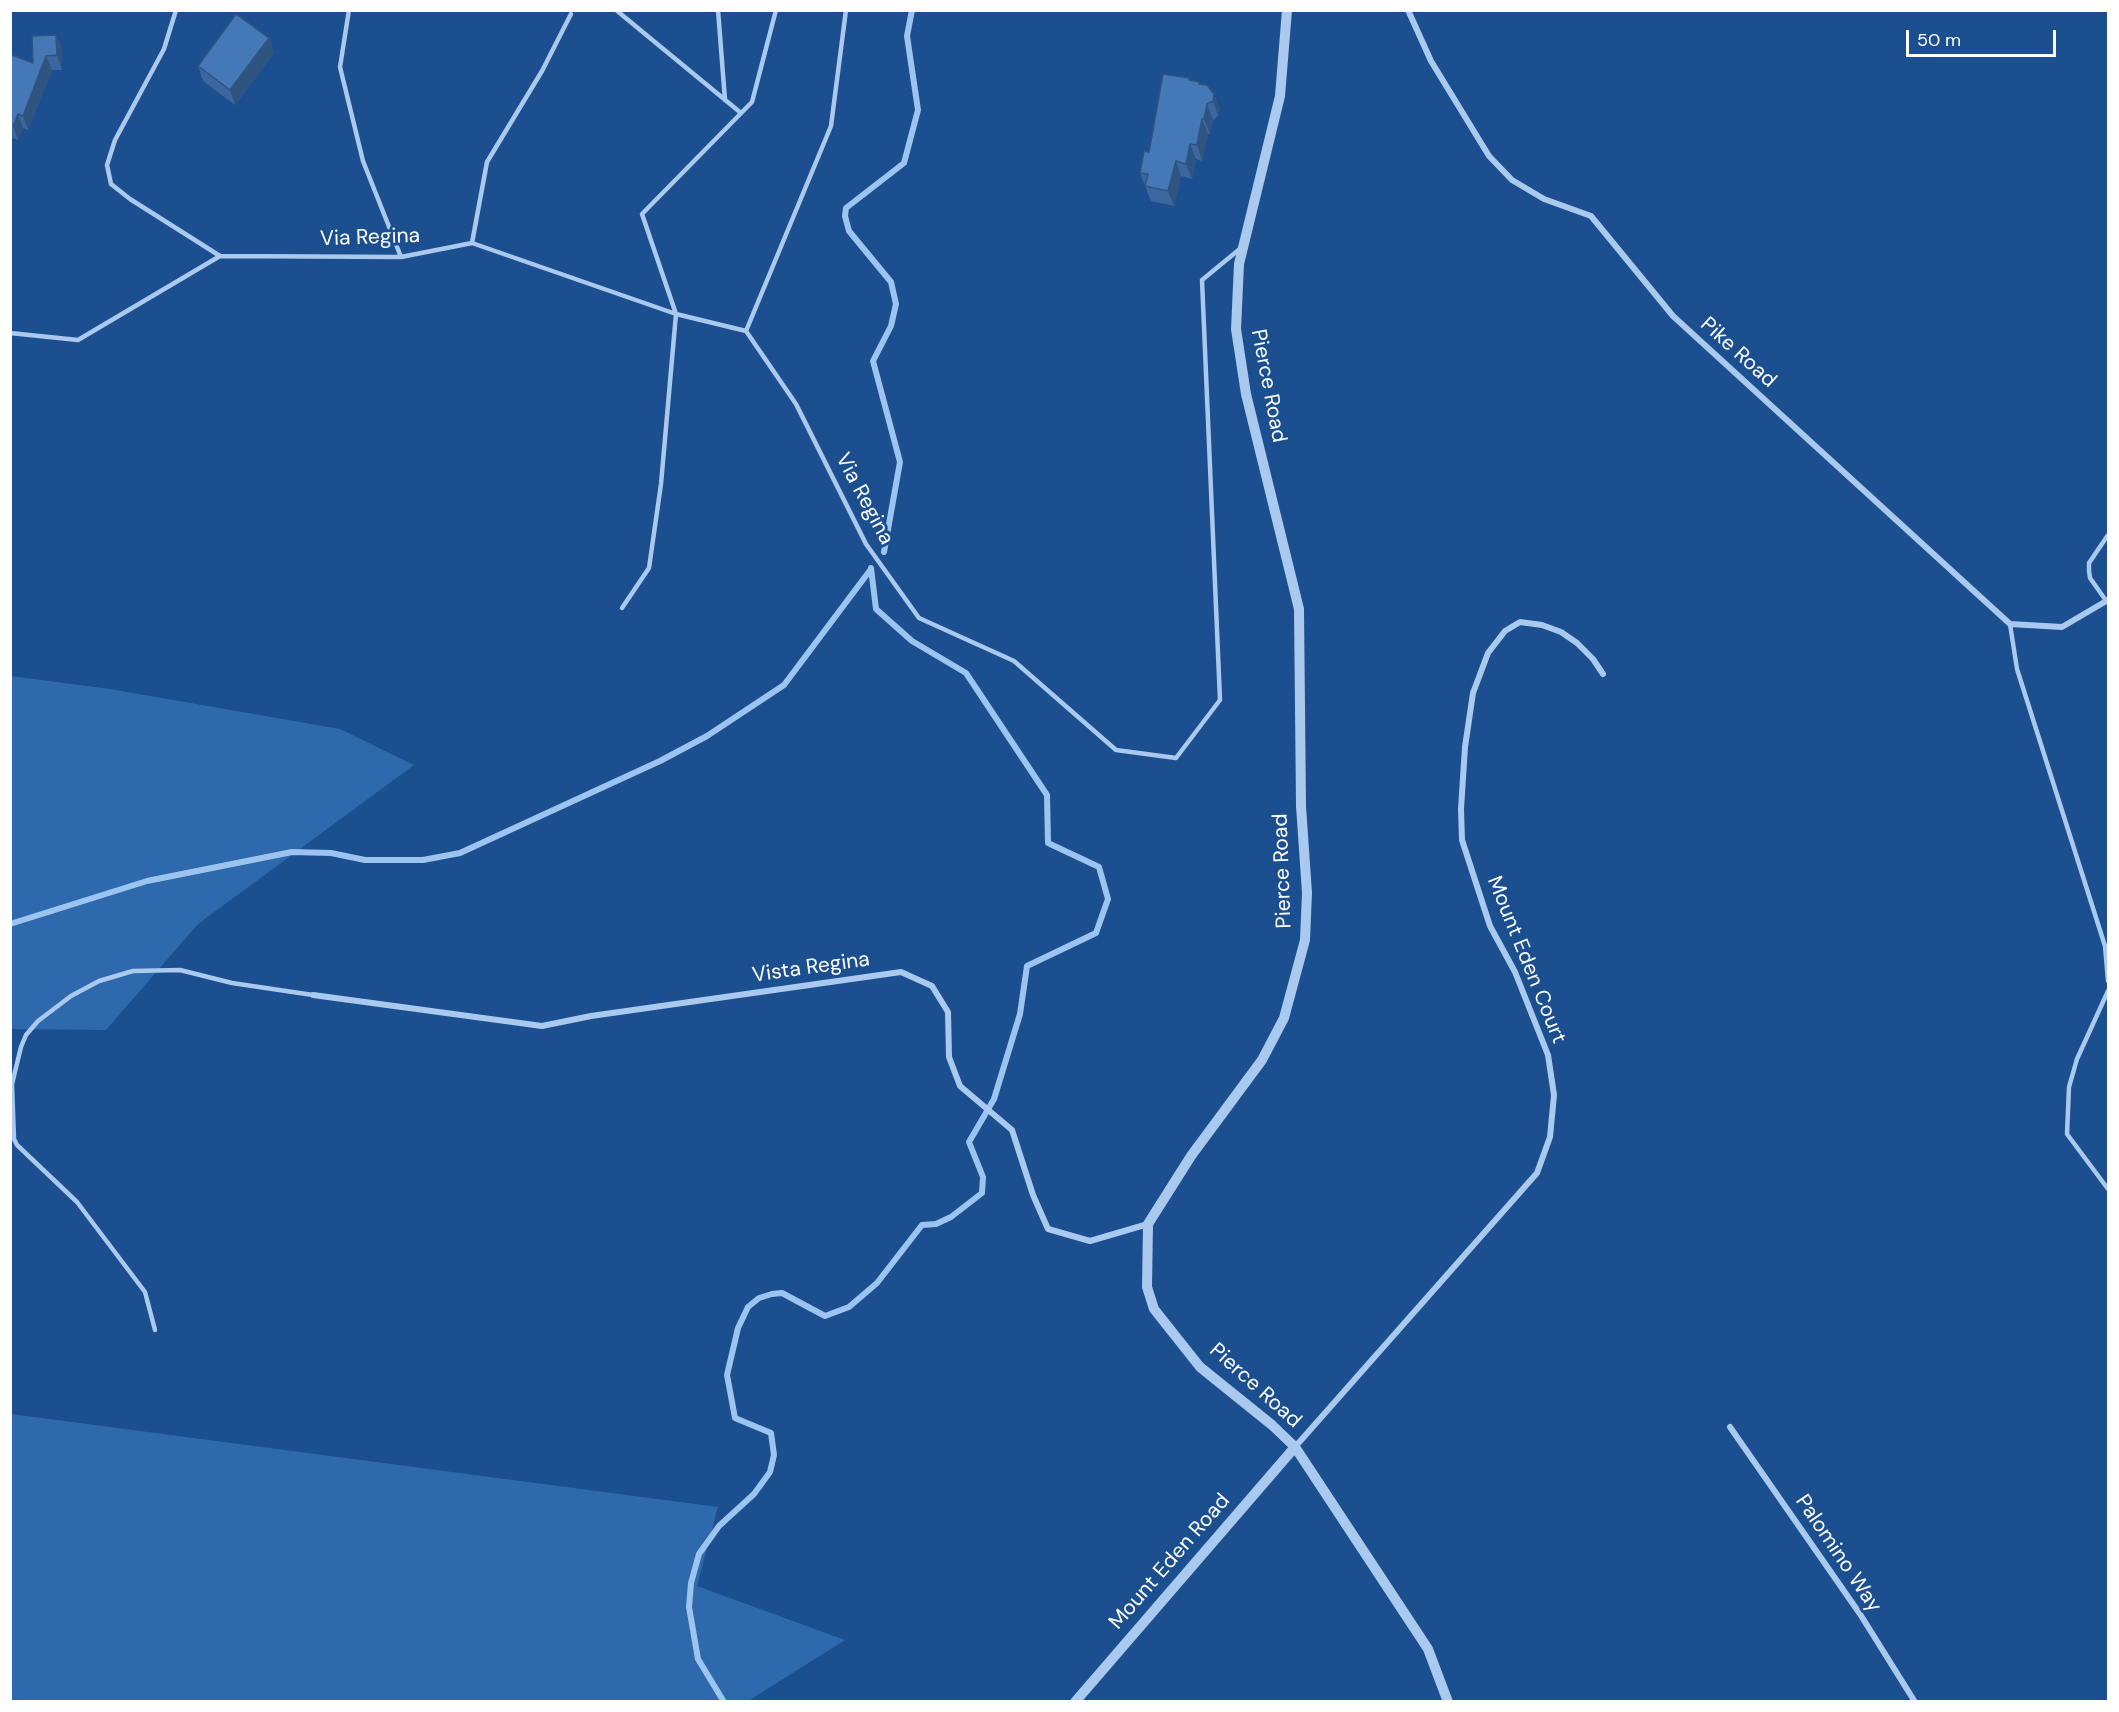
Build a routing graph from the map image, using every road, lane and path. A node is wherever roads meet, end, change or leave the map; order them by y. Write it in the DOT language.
graph roads {
  1 [pos="176,10"];
  2 [pos="349,10"];
  3 [pos="615,10"];
  4 [pos="718,10"];
  5 [pos="776,10"];
  6 [pos="846,10"];
  7 [pos="1287,10"];
  8 [pos="1408,10"];
  9 [pos="571,14"];
  10 [pos="725,100"];
  11 [pos="741,113"];
  12 [pos="471,243"];
  13 [pos="1243,247"];
  14 [pos="220,256"];
  15 [pos="401,257"];
  16 [pos="676,314"];
  17 [pos="746,331"];
  18 [pos="10,333"];
  19 [pos="2109,535"];
  20 [pos="2108,601"];
  21 [pos="622,608"];
  22 [pos="2010,624"];
  23 [pos="1604,674"];
  24 [pos="2109,981"];
  25 [pos="2109,991"];
  26 [pos="313,995"];
  27 [pos="2109,1190"];
  28 [pos="1148,1224"];
  29 [pos="155,1330"];
  30 [pos="1730,1427"];
  31 [pos="1295,1447"];
  32 [pos="1075,1701"];
  33 [pos="1448,1701"];
  34 [pos="1915,1701"];
  1 -- 14 [label="lane"];
  2 -- 15 [label="lane"];
  3 -- 10 [label="lane"];
  4 -- 10 [label="lane"];
  5 -- 11 [label="lane"];
  6 -- 17 [label="lane"];
  7 -- 13 [label="street, Pierce Road"];
  8 -- 22 [label="street, Pike Road"];
  9 -- 12 [label="lane"];
  10 -- 11 [label="lane"];
  11 -- 16 [label="lane"];
  12 -- 15 [label="lane, Via Regina"];
  12 -- 16 [label="lane"];
  13 -- 17 [label="lane, Via Regina"];
  13 -- 28 [label="street, Pierce Road"];
  14 -- 15 [label="lane, Via Regina"];
  14 -- 18 [label="lane"];
  16 -- 17 [label="lane"];
  16 -- 21 [label="lane"];
  19 -- 20 [label="lane"];
  20 -- 22 [label="street"];
  22 -- 24 [label="lane"];
  23 -- 31 [label="street, Mount Eden Court"];
  25 -- 27 [label="lane"];
  26 -- 28 [label="street, Vista Regina"];
  26 -- 29 [label="lane"];
  28 -- 31 [label="street, Pierce Road"];
  30 -- 34 [label="street, Palomino Way"];
  31 -- 32 [label="street, Mount Eden Road"];
  31 -- 33 [label="street, Pierce Road"];
}
